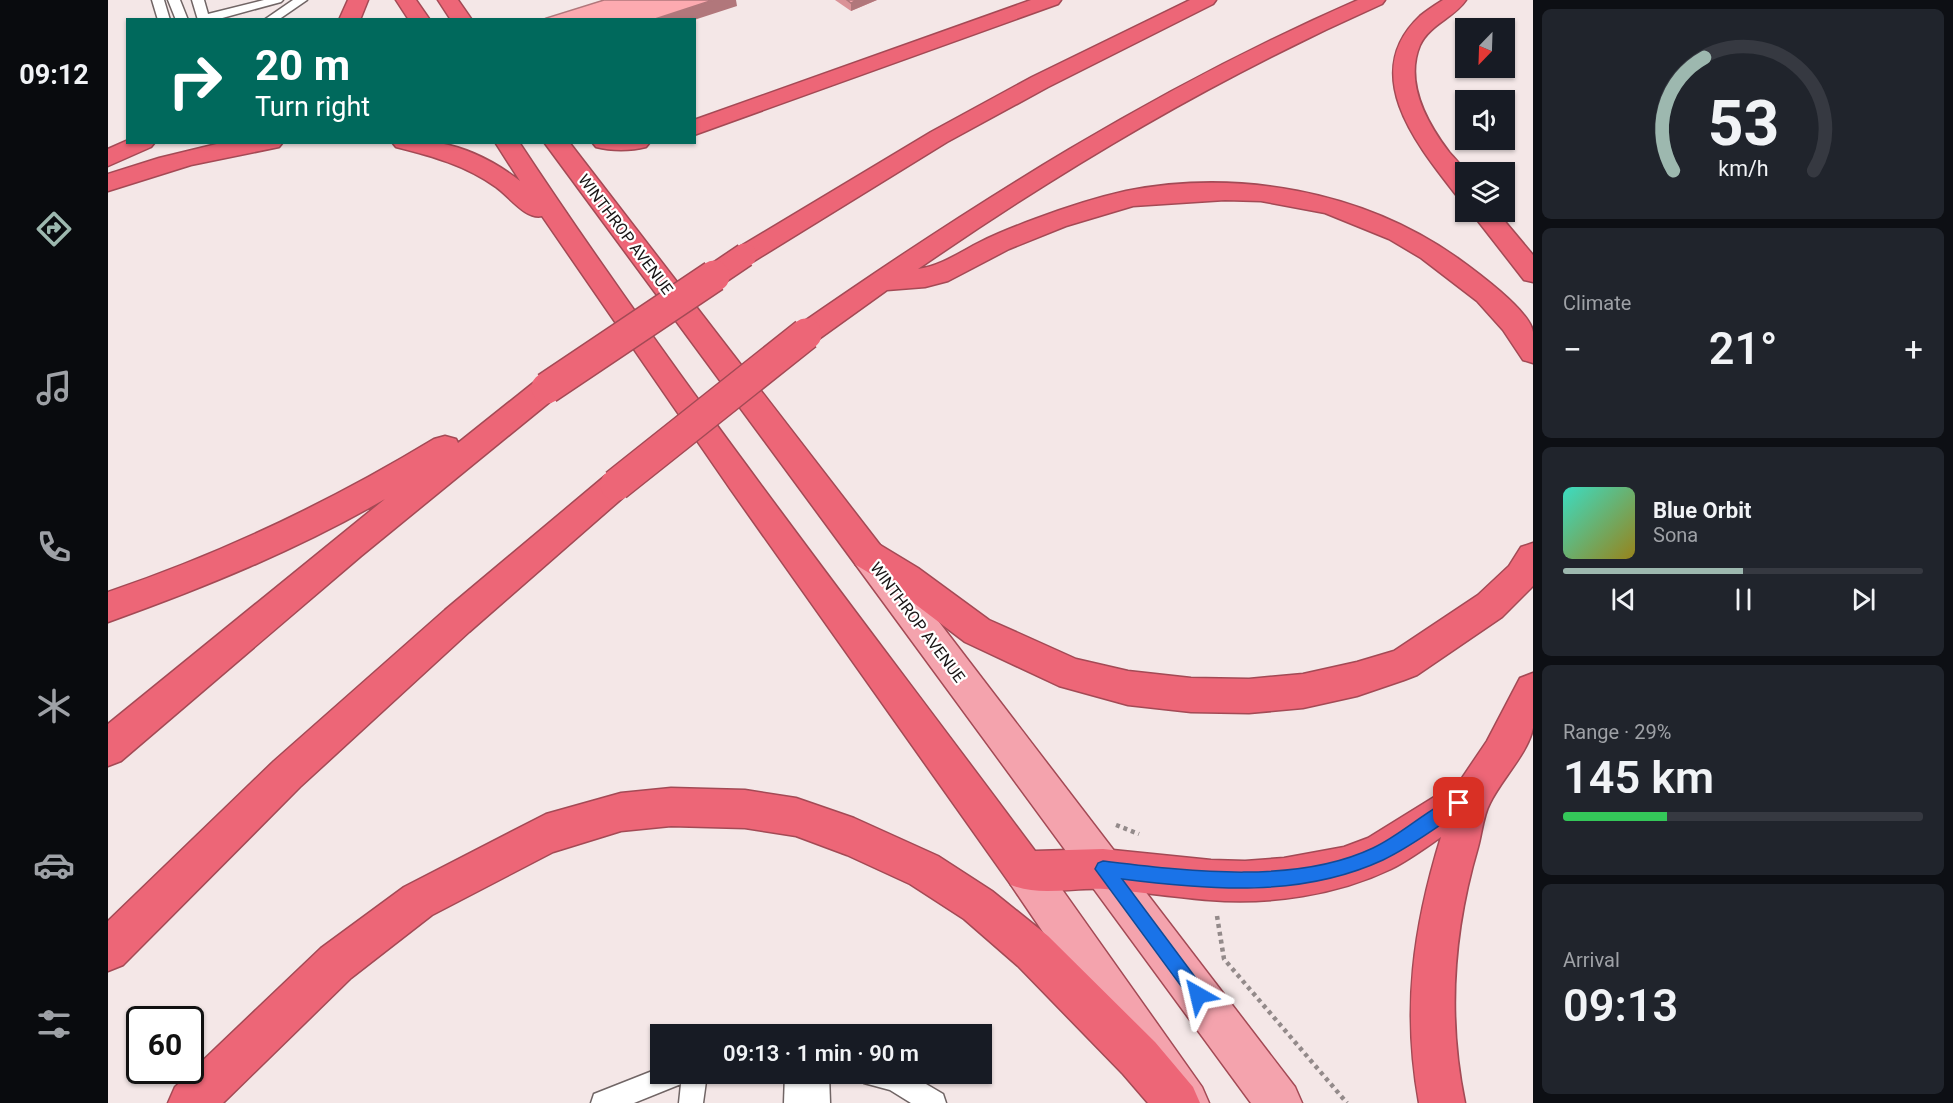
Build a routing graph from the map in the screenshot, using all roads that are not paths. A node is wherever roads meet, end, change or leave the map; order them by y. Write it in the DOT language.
graph roads {
  1 [pos="158,0"];
  2 [pos="174,0"];
  3 [pos="198,0"];
  4 [pos="277,0"];
  5 [pos="301,0"];
  6 [pos="310,0"];
  7 [pos="358,0"];
  8 [pos="406,0"];
  9 [pos="448,0"];
  10 [pos="1051,0"];
  11 [pos="1206,0"];
  12 [pos="1375,0"];
  13 [pos="1456,0"];
  14 [pos="163,18"];
  15 [pos="182,18"];
  16 [pos="203,18"];
  17 [pos="207,18"];
  18 [pos="272,18"];
  19 [pos="288,18"];
  20 [pos="350,18"];
  21 [pos="419,18"];
  22 [pos="461,18"];
  23 [pos="696,128"];
  24 [pos="139,144"];
  25 [pos="260,144"];
  26 [pos="413,144"];
  27 [pos="508,144"];
  28 [pos="558,144"];
  29 [pos="108,158"];
  30 [pos="1455,177"];
  31 [pos="108,183"];
  32 [pos="1492,222"];
  33 [pos="568,236"];
  34 [pos="1533,273"];
  35 [pos="880,282"];
  36 [pos="1533,353"];
  37 [pos="547,388"];
  38 [pos="868,555"];
  39 [pos="1533,557"];
  40 [pos="108,607"];
  41 [pos="1533,690"];
  42 [pos="108,748"];
  43 [pos="1474,794"];
  44 [pos="1103,869"];
  45 [pos="1025,871"];
  46 [pos="108,950"];
  47 [pos="651,1084"];
  48 [pos="694,1084"];
  49 [pos="807,1084"];
  50 [pos="902,1084"];
  51 [pos="932,1102"];
  52 [pos="191,1103"];
  53 [pos="603,1103"];
  54 [pos="691,1103"];
  55 [pos="807,1103"];
  56 [pos="1177,1103"];
  57 [pos="1186,1103"];
  58 [pos="1279,1103"];
  59 [pos="1442,1103"];
  1 -- 14 [label="lane"];
  2 -- 15 [label="lane"];
  3 -- 16 [label="lane"];
  4 -- 17 [label="lane"];
  5 -- 18 [label="lane"];
  6 -- 19 [label="lane"];
  7 -- 20 [label="highway"];
  8 -- 21 [label="highway"];
  9 -- 22 [label="highway"];
  10 -- 23 [label="highway"];
  11 -- 37 [label="highway, bridge"];
  12 -- 35 [label="highway"];
  13 -- 30 [label="highway"];
  24 -- 29 [label="highway"];
  25 -- 31 [label="highway"];
  26 -- 33 [label="highway"];
  27 -- 33 [label="highway"];
  28 -- 38 [label="highway, WINTHROP AVENUE"];
  32 -- 34 [label="highway"];
  33 -- 45 [label="highway"];
  35 -- 36 [label="highway"];
  35 -- 46 [label="highway, bridge"];
  37 -- 40 [label="highway"];
  37 -- 42 [label="highway"];
  38 -- 39 [label="highway"];
  38 -- 44 [label="main road, WINTHROP AVENUE"];
  41 -- 43 [label="highway"];
  43 -- 44 [label="highway"];
  43 -- 59 [label="highway"];
  44 -- 45 [label="highway"];
  44 -- 58 [label="main road, WINTHROP AVENUE"];
  45 -- 57 [label="main road"];
  47 -- 53 [label="lane"];
  48 -- 54 [label="lane"];
  49 -- 55 [label="street"];
  50 -- 51 [label="lane"];
  52 -- 56 [label="highway"];
}
